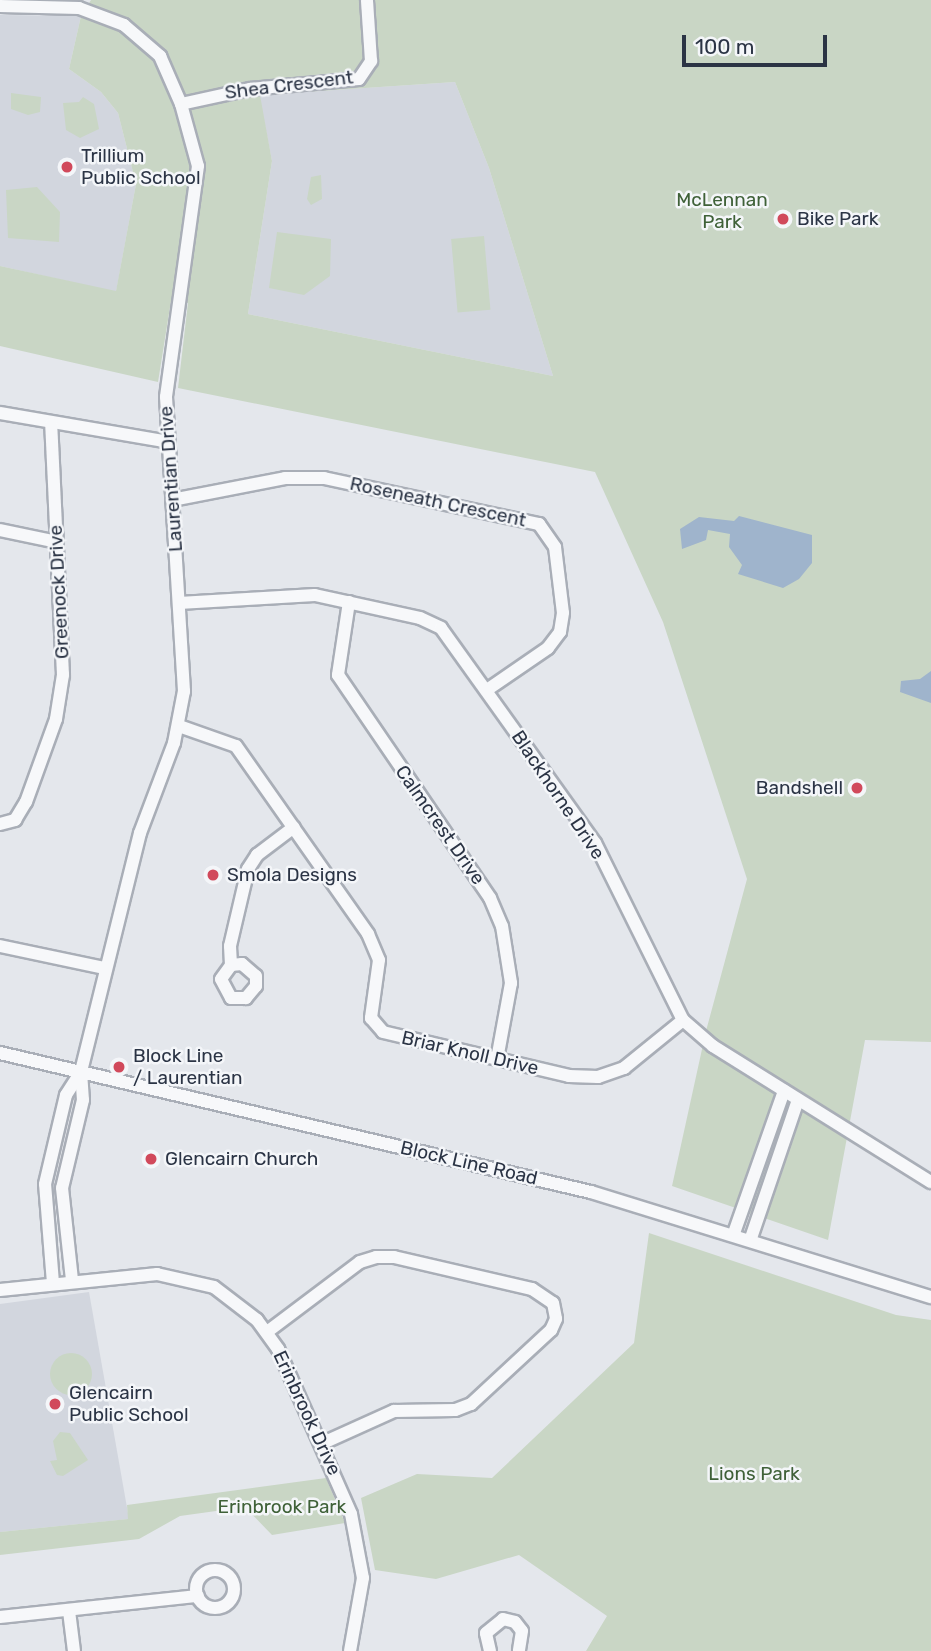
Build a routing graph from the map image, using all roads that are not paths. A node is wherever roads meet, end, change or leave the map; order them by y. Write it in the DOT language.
graph roads {
  1 [pos="367,0"];
  2 [pos="80,4"];
  3 [pos="0,6"];
  4 [pos="181,104"];
  5 [pos="0,412"];
  6 [pos="51,424"];
  7 [pos="169,442"];
  8 [pos="172,500"];
  9 [pos="0,530"];
  10 [pos="57,542"];
  11 [pos="349,602"];
  12 [pos="180,603"];
  13 [pos="487,690"];
  14 [pos="178,726"];
  15 [pos="0,824"];
  16 [pos="294,827"];
  17 [pos="0,946"];
  18 [pos="231,965"];
  19 [pos="104,968"];
  20 [pos="682,1020"];
  21 [pos="0,1053"];
  22 [pos="497,1059"];
  23 [pos="81,1072"];
  24 [pos="784,1091"];
  25 [pos="798,1100"];
  26 [pos="931,1182"];
  27 [pos="734,1233"];
  28 [pos="751,1238"];
  29 [pos="72,1280"];
  30 [pos="53,1283"];
  31 [pos="0,1290"];
  32 [pos="931,1297"];
  33 [pos="267,1332"];
  34 [pos="323,1443"];
  35 [pos="198,1597"];
  36 [pos="69,1611"];
  37 [pos="0,1617"];
  38 [pos="74,1651"];
  39 [pos="350,1651"];
  40 [pos="490,1651"];
  41 [pos="519,1651"];
  1 -- 4 [label="street, Shea Crescent"];
  2 -- 3 [label="street, Laurentian Drive"];
  2 -- 4 [label="street, Laurentian Drive"];
  4 -- 7 [label="street, Laurentian Drive"];
  5 -- 6 [label="street"];
  6 -- 7 [label="street"];
  6 -- 10 [label="street, Greenock Drive"];
  7 -- 8 [label="street, Laurentian Drive"];
  8 -- 12 [label="street, Laurentian Drive"];
  8 -- 13 [label="street, Roseneath Crescent"];
  9 -- 10 [label="street"];
  10 -- 15 [label="street, Greenock Drive"];
  11 -- 12 [label="street, Blackhorne Drive"];
  11 -- 13 [label="street, Blackhorne Drive"];
  11 -- 22 [label="street, Calmcrest Drive"];
  12 -- 14 [label="street, Laurentian Drive"];
  13 -- 20 [label="street, Blackhorne Drive"];
  14 -- 16 [label="street, Briar Knoll Drive"];
  14 -- 19 [label="street, Laurentian Drive"];
  16 -- 18 [label="street"];
  16 -- 22 [label="street, Briar Knoll Drive"];
  17 -- 19 [label="street"];
  19 -- 23 [label="street, Laurentian Drive"];
  20 -- 22 [label="street, Briar Knoll Drive"];
  20 -- 24 [label="street, Blackhorne Drive"];
  21 -- 23 [label="street, Block Line Road"];
  23 -- 27 [label="street, Block Line Road"];
  23 -- 29 [label="street, Laurentian Drive"];
  23 -- 30 [label="street, Laurentian Drive"];
  24 -- 25 [label="street, Blackhorne Drive"];
  24 -- 27 [label="street"];
  25 -- 26 [label="street, Blackhorne Drive"];
  25 -- 28 [label="street"];
  27 -- 28 [label="street, Block Line Road"];
  28 -- 32 [label="street, Block Line Road"];
  29 -- 30 [label="street, Erinbrook Drive"];
  29 -- 33 [label="street, Erinbrook Drive"];
  30 -- 31 [label="street, Erinbrook Drive"];
  33 -- 34 [label="street, Erinbrook Drive"];
  33 -- 34 [label="street"];
  34 -- 39 [label="street, Erinbrook Drive"];
  35 -- 36 [label="street"];
  36 -- 37 [label="street"];
  36 -- 38 [label="street"];
  40 -- 41 [label="street"];
}
